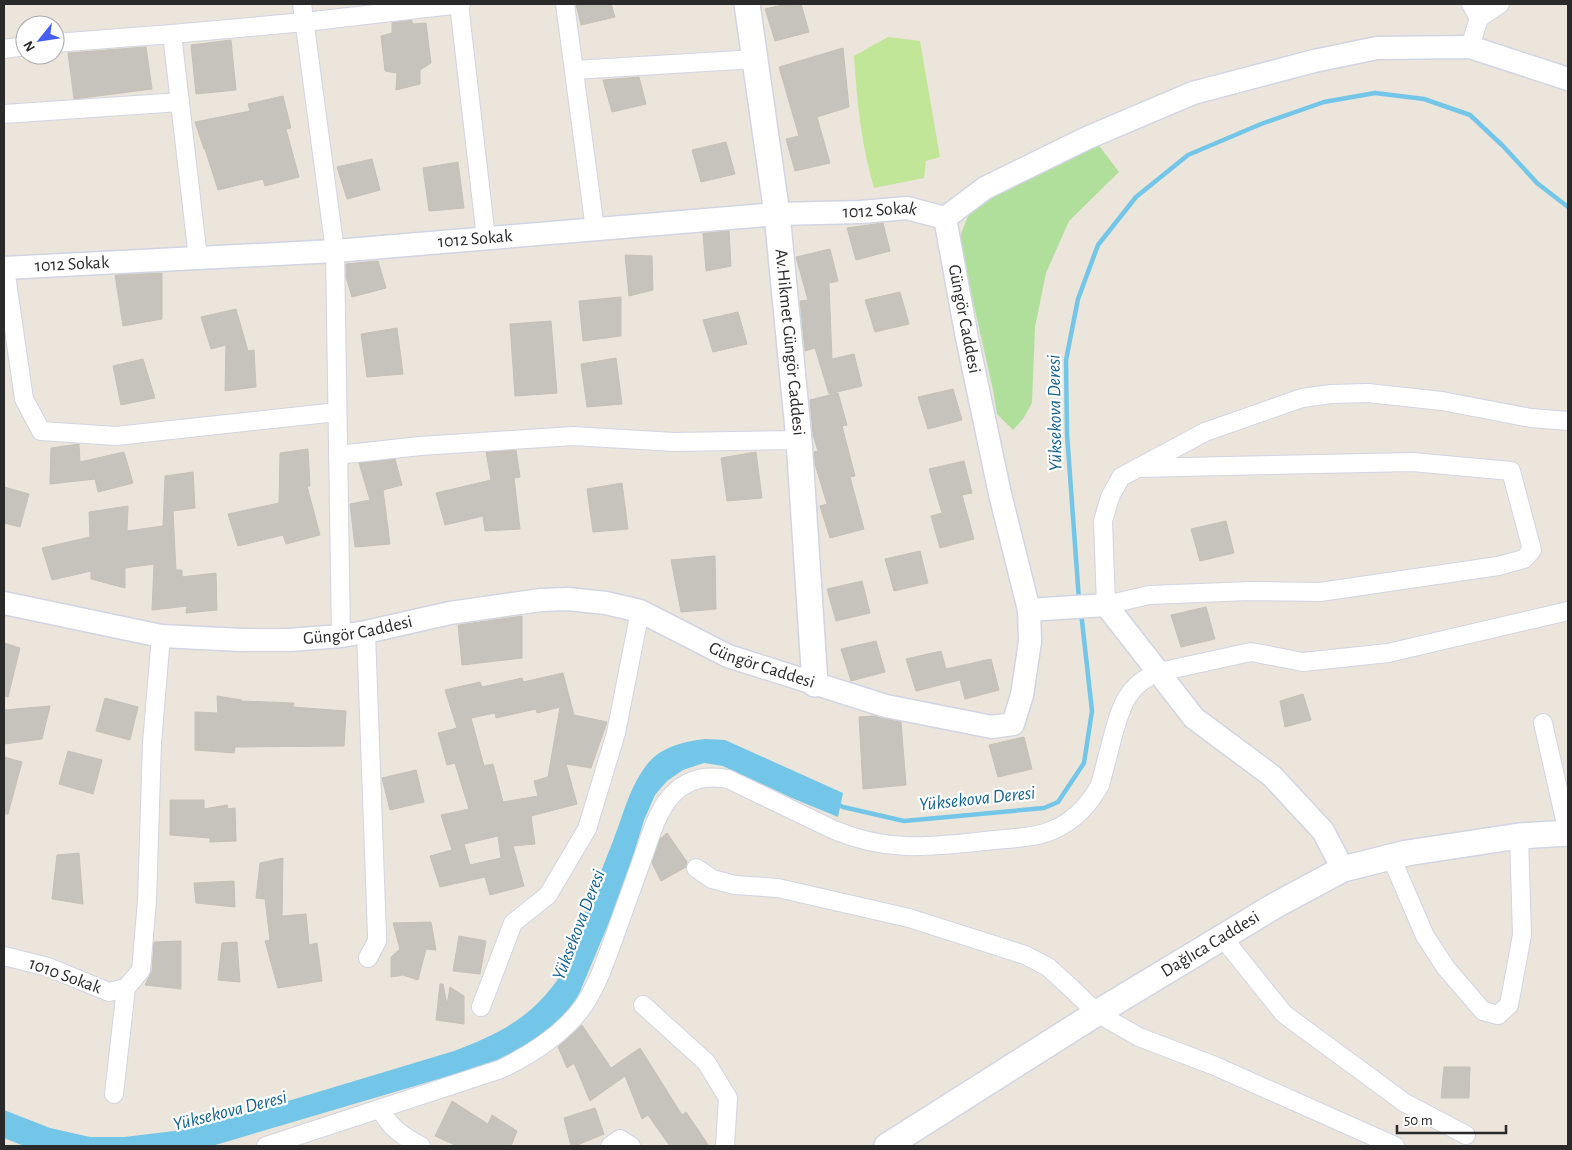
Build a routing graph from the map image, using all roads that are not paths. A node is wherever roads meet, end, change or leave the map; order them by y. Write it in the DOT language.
graph roads {
  1 [pos="302,4"];
  2 [pos="460,4"];
  3 [pos="565,4"];
  4 [pos="747,4"];
  5 [pos="1500,4"];
  6 [pos="1475,11"];
  7 [pos="305,22"];
  8 [pos="172,34"];
  9 [pos="65,42"];
  10 [pos="1470,47"];
  11 [pos="755,59"];
  12 [pos="574,70"];
  13 [pos="1568,79"];
  14 [pos="180,102"];
  15 [pos="4,114"];
  16 [pos="777,214"];
  17 [pos="945,218"];
  18 [pos="595,229"];
  19 [pos="486,238"];
  20 [pos="335,251"];
  21 [pos="198,258"];
  22 [pos="5,268"];
  23 [pos="337,412"];
  24 [pos="1568,421"];
  25 [pos="799,440"];
  26 [pos="338,455"];
  27 [pos="1138,468"];
  28 [pos="4,603"];
  29 [pos="1106,605"];
  30 [pos="1028,610"];
  31 [pos="640,611"];
  32 [pos="1568,611"];
  33 [pos="366,632"];
  34 [pos="161,636"];
  35 [pos="341,636"];
  36 [pos="1159,672"];
  37 [pos="815,684"];
  38 [pos="1544,723"];
  39 [pos="1568,833"];
  40 [pos="1519,836"];
  41 [pos="1391,857"];
  42 [pos="696,868"];
  43 [pos="1343,869"];
  44 [pos="1222,938"];
  45 [pos="4,956"];
  46 [pos="368,958"];
  47 [pos="126,988"];
  48 [pos="643,1005"];
  49 [pos="480,1007"];
  50 [pos="1097,1013"];
  51 [pos="114,1094"];
  52 [pos="382,1110"];
  53 [pos="1466,1135"];
  54 [pos="900,1143"];
  55 [pos="266,1146"];
  56 [pos="421,1146"];
  57 [pos="610,1146"];
  58 [pos="631,1146"];
  59 [pos="725,1146"];
  60 [pos="1395,1146"];
  1 -- 7 [label="street"];
  2 -- 7 [label="street"];
  2 -- 19 [label="street"];
  3 -- 12 [label="street"];
  4 -- 11 [label="main road, Av.Hikmet Güngör Caddesi"];
  5 -- 6 [label="street"];
  6 -- 10 [label="street"];
  7 -- 8 [label="street"];
  7 -- 20 [label="street"];
  8 -- 9 [label="street"];
  8 -- 14 [label="street"];
  10 -- 13 [label="street"];
  10 -- 17 [label="street"];
  11 -- 12 [label="street"];
  11 -- 16 [label="main road, Av.Hikmet Güngör Caddesi"];
  12 -- 18 [label="street"];
  14 -- 15 [label="street"];
  14 -- 21 [label="street"];
  16 -- 17 [label="street, 1012 Sokak"];
  16 -- 18 [label="street, 1012 Sokak"];
  16 -- 25 [label="main road, Av.Hikmet Güngör Caddesi"];
  17 -- 30 [label="street, Güngör Caddesi"];
  18 -- 19 [label="street, 1012 Sokak"];
  19 -- 20 [label="street, 1012 Sokak"];
  20 -- 21 [label="street, 1012 Sokak"];
  20 -- 23 [label="street"];
  21 -- 22 [label="street, 1012 Sokak"];
  22 -- 23 [label="street"];
  23 -- 26 [label="street"];
  24 -- 27 [label="street"];
  25 -- 26 [label="street"];
  25 -- 37 [label="main road, Av.Hikmet Güngör Caddesi"];
  26 -- 35 [label="street"];
  27 -- 29 [label="street"];
  27 -- 29 [label="street"];
  28 -- 34 [label="street, Güngör Caddesi"];
  29 -- 30 [label="street"];
  29 -- 36 [label="street"];
  30 -- 37 [label="street, Güngör Caddesi"];
  31 -- 33 [label="street, Güngör Caddesi"];
  31 -- 37 [label="street, Güngör Caddesi"];
  31 -- 49 [label="street"];
  32 -- 36 [label="street"];
  33 -- 35 [label="street, Güngör Caddesi"];
  33 -- 46 [label="street"];
  34 -- 35 [label="street, Güngör Caddesi"];
  34 -- 47 [label="street"];
  36 -- 43 [label="street"];
  36 -- 52 [label="street"];
  38 -- 39 [label="street"];
  39 -- 40 [label="main road, Dağlıca Caddesi"];
  40 -- 41 [label="main road, Dağlıca Caddesi"];
  40 -- 41 [label="street"];
  41 -- 43 [label="main road, Dağlıca Caddesi"];
  42 -- 50 [label="street"];
  43 -- 44 [label="main road, Dağlıca Caddesi"];
  44 -- 50 [label="main road, Dağlıca Caddesi"];
  44 -- 53 [label="street"];
  45 -- 47 [label="street, 1010 Sokak"];
  47 -- 51 [label="street"];
  48 -- 59 [label="street"];
  50 -- 54 [label="main road, Dağlıca Caddesi"];
  50 -- 60 [label="street"];
  52 -- 55 [label="street"];
  52 -- 56 [label="street"];
  57 -- 58 [label="street"];
}
